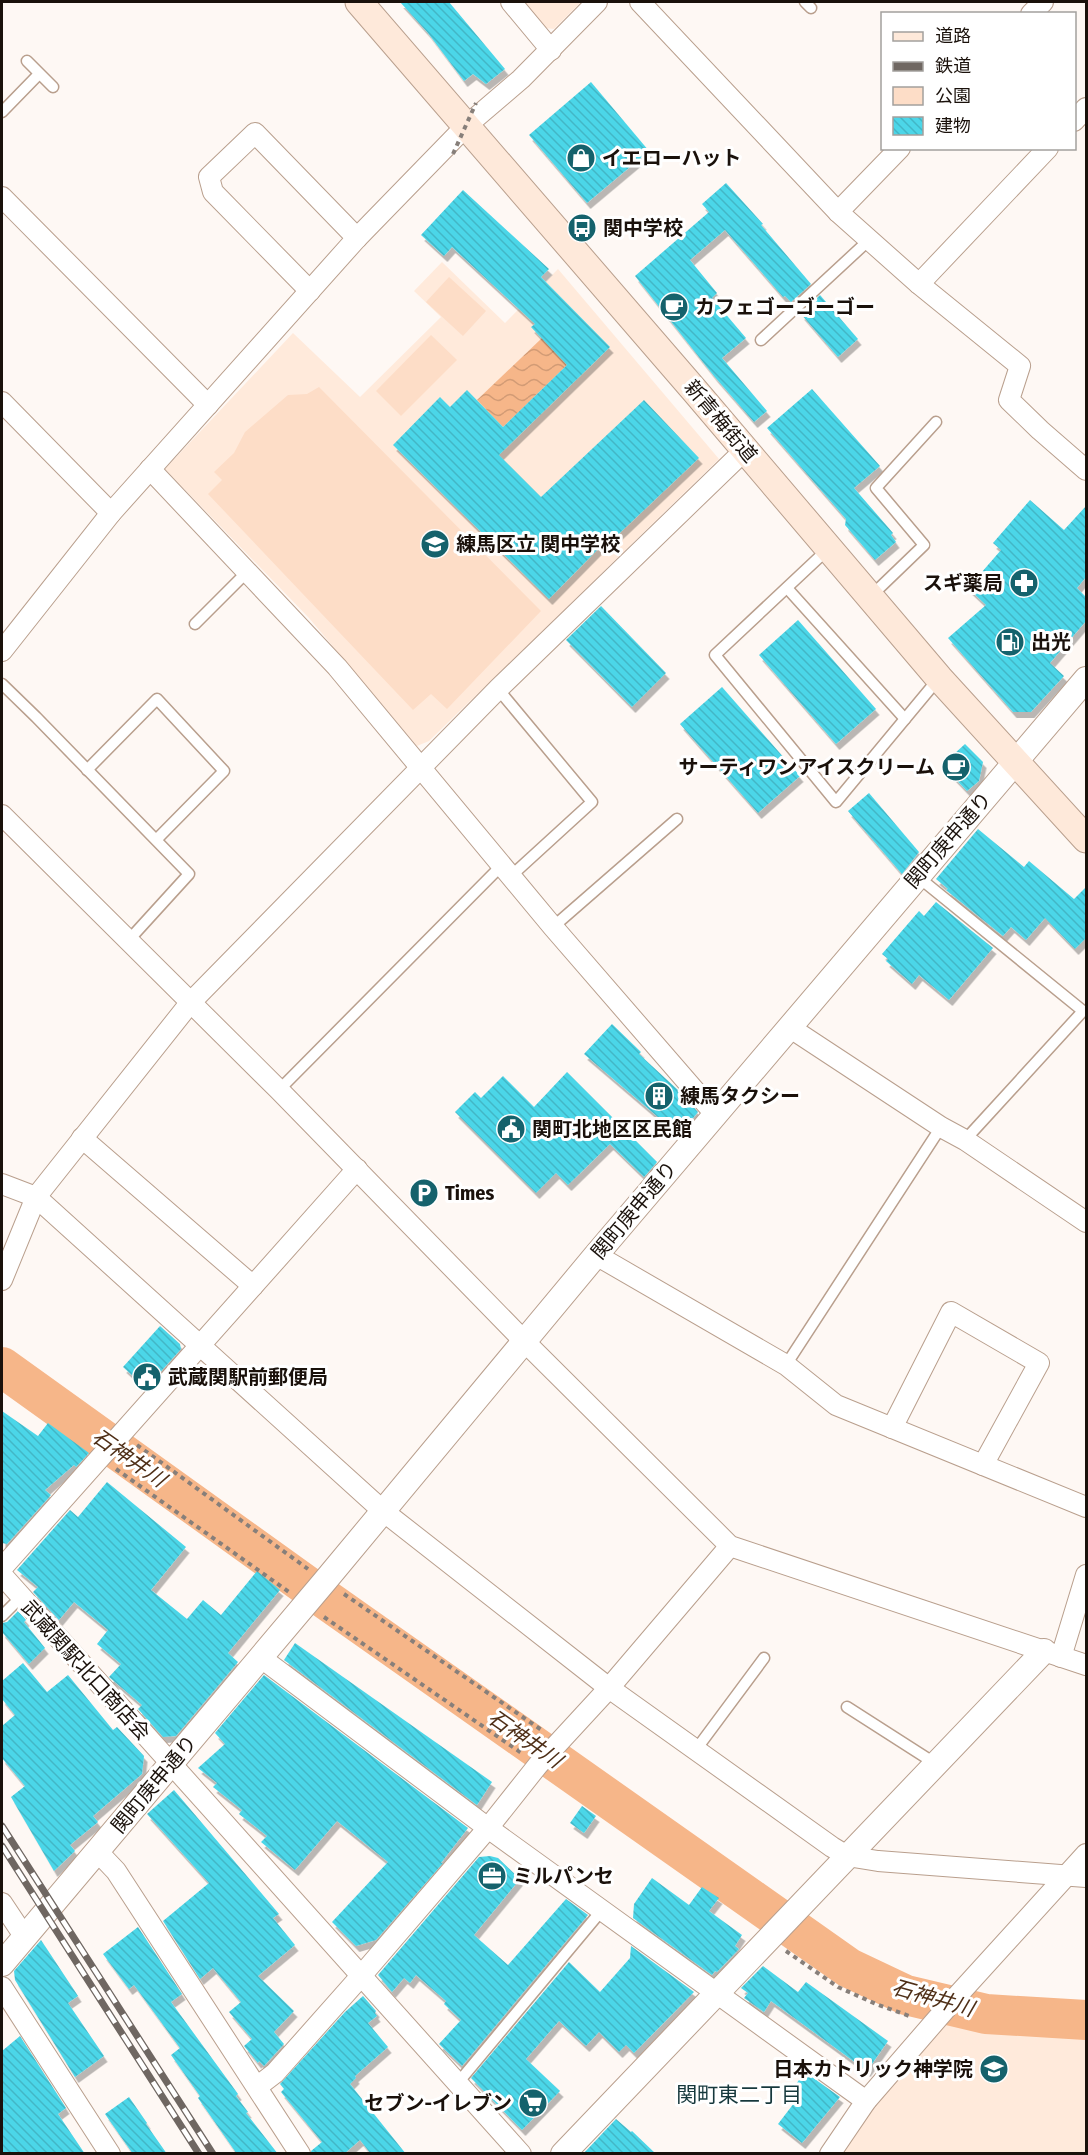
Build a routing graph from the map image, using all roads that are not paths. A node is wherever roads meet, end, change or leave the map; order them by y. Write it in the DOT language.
graph roads {
  1 [pos="359,2"];
  2 [pos="511,2"];
  3 [pos="597,2"];
  4 [pos="640,2"];
  5 [pos="551,50"];
  6 [pos="27,61"];
  7 [pos="39,74"];
  8 [pos="53,87"];
  9 [pos="2,112"];
  10 [pos="471,115"];
  11 [pos="898,150"];
  12 [pos="1046,150"];
  13 [pos="2,197"];
  14 [pos="838,212"];
  15 [pos="357,237"];
  16 [pos="869,240"];
  17 [pos="919,284"];
  18 [pos="310,291"];
  19 [pos="761,340"];
  20 [pos="2,402"];
  21 [pos="208,405"];
  22 [pos="936,422"];
  23 [pos="745,450"];
  24 [pos="150,469"];
  25 [pos="1086,470"];
  26 [pos="111,513"];
  27 [pos="828,548"];
  28 [pos="247,572"];
  29 [pos="787,588"];
  30 [pos="870,597"];
  31 [pos="195,624"];
  32 [pos="2,651"];
  33 [pos="939,678"];
  34 [pos="1086,678"];
  35 [pos="2,684"];
  36 [pos="498,689"];
  37 [pos="905,719"];
  38 [pos="1015,763"];
  39 [pos="420,768"];
  40 [pos="87,770"];
  41 [pos="2,815"];
  42 [pos="677,819"];
  43 [pos="1086,839"];
  44 [pos="157,840"];
  45 [pos="506,871"];
  46 [pos="917,876"];
  47 [pos="552,927"];
  48 [pos="128,941"];
  49 [pos="190,1003"];
  50 [pos="789,1028"];
  51 [pos="279,1089"];
  52 [pos="715,1114"];
  53 [pos="941,1127"];
  54 [pos="82,1138"];
  55 [pos="965,1140"];
  56 [pos="357,1169"];
  57 [pos="2,1184"];
  58 [pos="36,1197"];
  59 [pos="1086,1222"];
  60 [pos="596,1255"];
  61 [pos="2,1280"];
  62 [pos="253,1286"];
  63 [pos="524,1341"];
  64 [pos="199,1347"];
  65 [pos="786,1365"];
  66 [pos="892,1428"];
  67 [pos="983,1464"];
  68 [pos="1086,1507"];
  69 [pos="382,1511"];
  70 [pos="730,1546"];
  71 [pos="2,1568"];
  72 [pos="2,1575"];
  73 [pos="1086,1575"];
  74 [pos="21,1597"];
  75 [pos="2,1616"];
  76 [pos="1052,1654"];
  77 [pos="260,1657"];
  78 [pos="764,1658"];
  79 [pos="1086,1665"];
  80 [pos="609,1688"];
  81 [pos="847,1707"];
  82 [pos="695,1751"];
  83 [pos="170,1764"];
  84 [pos="936,1764"];
  85 [pos="488,1828"];
  86 [pos="97,1851"];
  87 [pos="1086,1854"];
  88 [pos="848,1856"];
  89 [pos="1066,1876"];
  90 [pos="1086,1877"];
  91 [pos="2,1903"];
  92 [pos="602,1910"];
  93 [pos="24,1936"];
  94 [pos="2,1964"];
  95 [pos="361,1976"];
  96 [pos="2,1987"];
  97 [pos="716,1994"];
  98 [pos="457,2084"];
  99 [pos="258,2086"];
  100 [pos="866,2101"];
  101 [pos="110,2154"];
  102 [pos="300,2154"];
  103 [pos="521,2154"];
  104 [pos="564,2154"];
  105 [pos="830,2154"];
  1 -- 10 [label="main road, 新青梅街道"];
  2 -- 5 [label="street"];
  3 -- 5 [label="street"];
  4 -- 14 [label="street"];
  5 -- 10 [label="street"];
  6 -- 7 [label="lane"];
  7 -- 8 [label="lane"];
  7 -- 9 [label="lane"];
  10 -- 15 [label="street"];
  10 -- 23 [label="main road, 新青梅街道"];
  11 -- 14 [label="street"];
  12 -- 17 [label="street"];
  13 -- 21 [label="street"];
  14 -- 16 [label="street"];
  15 -- 18 [label="street"];
  15 -- 18 [label="street"];
  16 -- 17 [label="street"];
  16 -- 19 [label="lane"];
  17 -- 25 [label="street"];
  18 -- 21 [label="street"];
  20 -- 26 [label="street"];
  21 -- 24 [label="street"];
  22 -- 30 [label="lane"];
  23 -- 27 [label="main road, 新青梅街道"];
  23 -- 36 [label="street"];
  24 -- 26 [label="street"];
  24 -- 28 [label="street"];
  26 -- 32 [label="street"];
  27 -- 29 [label="lane"];
  27 -- 30 [label="main road, 新青梅街道"];
  28 -- 31 [label="lane"];
  28 -- 39 [label="street"];
  29 -- 37 [label="lane"];
  29 -- 37 [label="lane"];
  30 -- 33 [label="main road, 新青梅街道"];
  33 -- 37 [label="lane"];
  33 -- 38 [label="main road, 新青梅街道"];
  34 -- 38 [label="street, 関町庚申通り"];
  35 -- 40 [label="lane"];
  36 -- 39 [label="street"];
  36 -- 45 [label="lane"];
  38 -- 43 [label="main road, 新青梅街道"];
  38 -- 46 [label="street, 関町庚申通り"];
  39 -- 45 [label="street"];
  39 -- 49 [label="street"];
  40 -- 44 [label="lane"];
  40 -- 44 [label="lane"];
  41 -- 48 [label="street"];
  42 -- 47 [label="lane"];
  44 -- 48 [label="lane"];
  45 -- 47 [label="street"];
  45 -- 51 [label="lane"];
  46 -- 50 [label="street, 関町庚申通り"];
  46 -- 55 [label="lane"];
  47 -- 52 [label="street"];
  48 -- 49 [label="street"];
  49 -- 51 [label="street"];
  49 -- 54 [label="street"];
  50 -- 52 [label="street, 関町庚申通り"];
  50 -- 53 [label="street"];
  51 -- 56 [label="street"];
  52 -- 60 [label="street, 関町庚申通り"];
  53 -- 55 [label="street"];
  53 -- 65 [label="lane"];
  54 -- 58 [label="street"];
  54 -- 62 [label="street"];
  55 -- 59 [label="street"];
  56 -- 62 [label="street"];
  56 -- 63 [label="street"];
  57 -- 58 [label="street"];
  58 -- 61 [label="street"];
  58 -- 64 [label="street"];
  60 -- 63 [label="street, 関町庚申通り"];
  60 -- 65 [label="street"];
  62 -- 64 [label="street"];
  63 -- 69 [label="street, 関町庚申通り"];
  63 -- 70 [label="street"];
  64 -- 69 [label="street"];
  64 -- 71 [label="street"];
  65 -- 66 [label="street"];
  66 -- 67 [label="street"];
  66 -- 67 [label="street"];
  67 -- 68 [label="street"];
  69 -- 77 [label="street, 関町庚申通り"];
  69 -- 80 [label="street"];
  70 -- 76 [label="street"];
  70 -- 80 [label="street"];
  72 -- 74 [label="street, 武蔵関駅北口商店会"];
  73 -- 76 [label="street"];
  74 -- 75 [label="lane"];
  74 -- 83 [label="street, 武蔵関駅北口商店会"];
  76 -- 79 [label="street"];
  76 -- 84 [label="street"];
  77 -- 83 [label="street, 関町庚申通り"];
  77 -- 85 [label="street"];
  78 -- 82 [label="lane"];
  80 -- 82 [label="street"];
  80 -- 85 [label="street"];
  81 -- 84 [label="lane"];
  82 -- 88 [label="street"];
  83 -- 86 [label="street, 関町庚申通り"];
  83 -- 95 [label="street, 武蔵関駅北口商店会"];
  84 -- 88 [label="street"];
  85 -- 92 [label="street"];
  85 -- 95 [label="street"];
  86 -- 93 [label="street, 関町庚申通り"];
  86 -- 99 [label="street"];
  87 -- 89 [label="street"];
  88 -- 89 [label="street"];
  88 -- 97 [label="street"];
  89 -- 90 [label="street"];
  89 -- 100 [label="street"];
  91 -- 93 [label="street"];
  92 -- 97 [label="street"];
  92 -- 98 [label="lane"];
  93 -- 94 [label="street, 関町庚申通り"];
  95 -- 98 [label="street, 武蔵関駅北口商店会"];
  95 -- 99 [label="street"];
  96 -- 101 [label="street"];
  97 -- 100 [label="street"];
  97 -- 104 [label="street"];
  98 -- 103 [label="street, 武蔵関駅北口商店会"];
  99 -- 102 [label="street"];
  100 -- 105 [label="street"];
}
